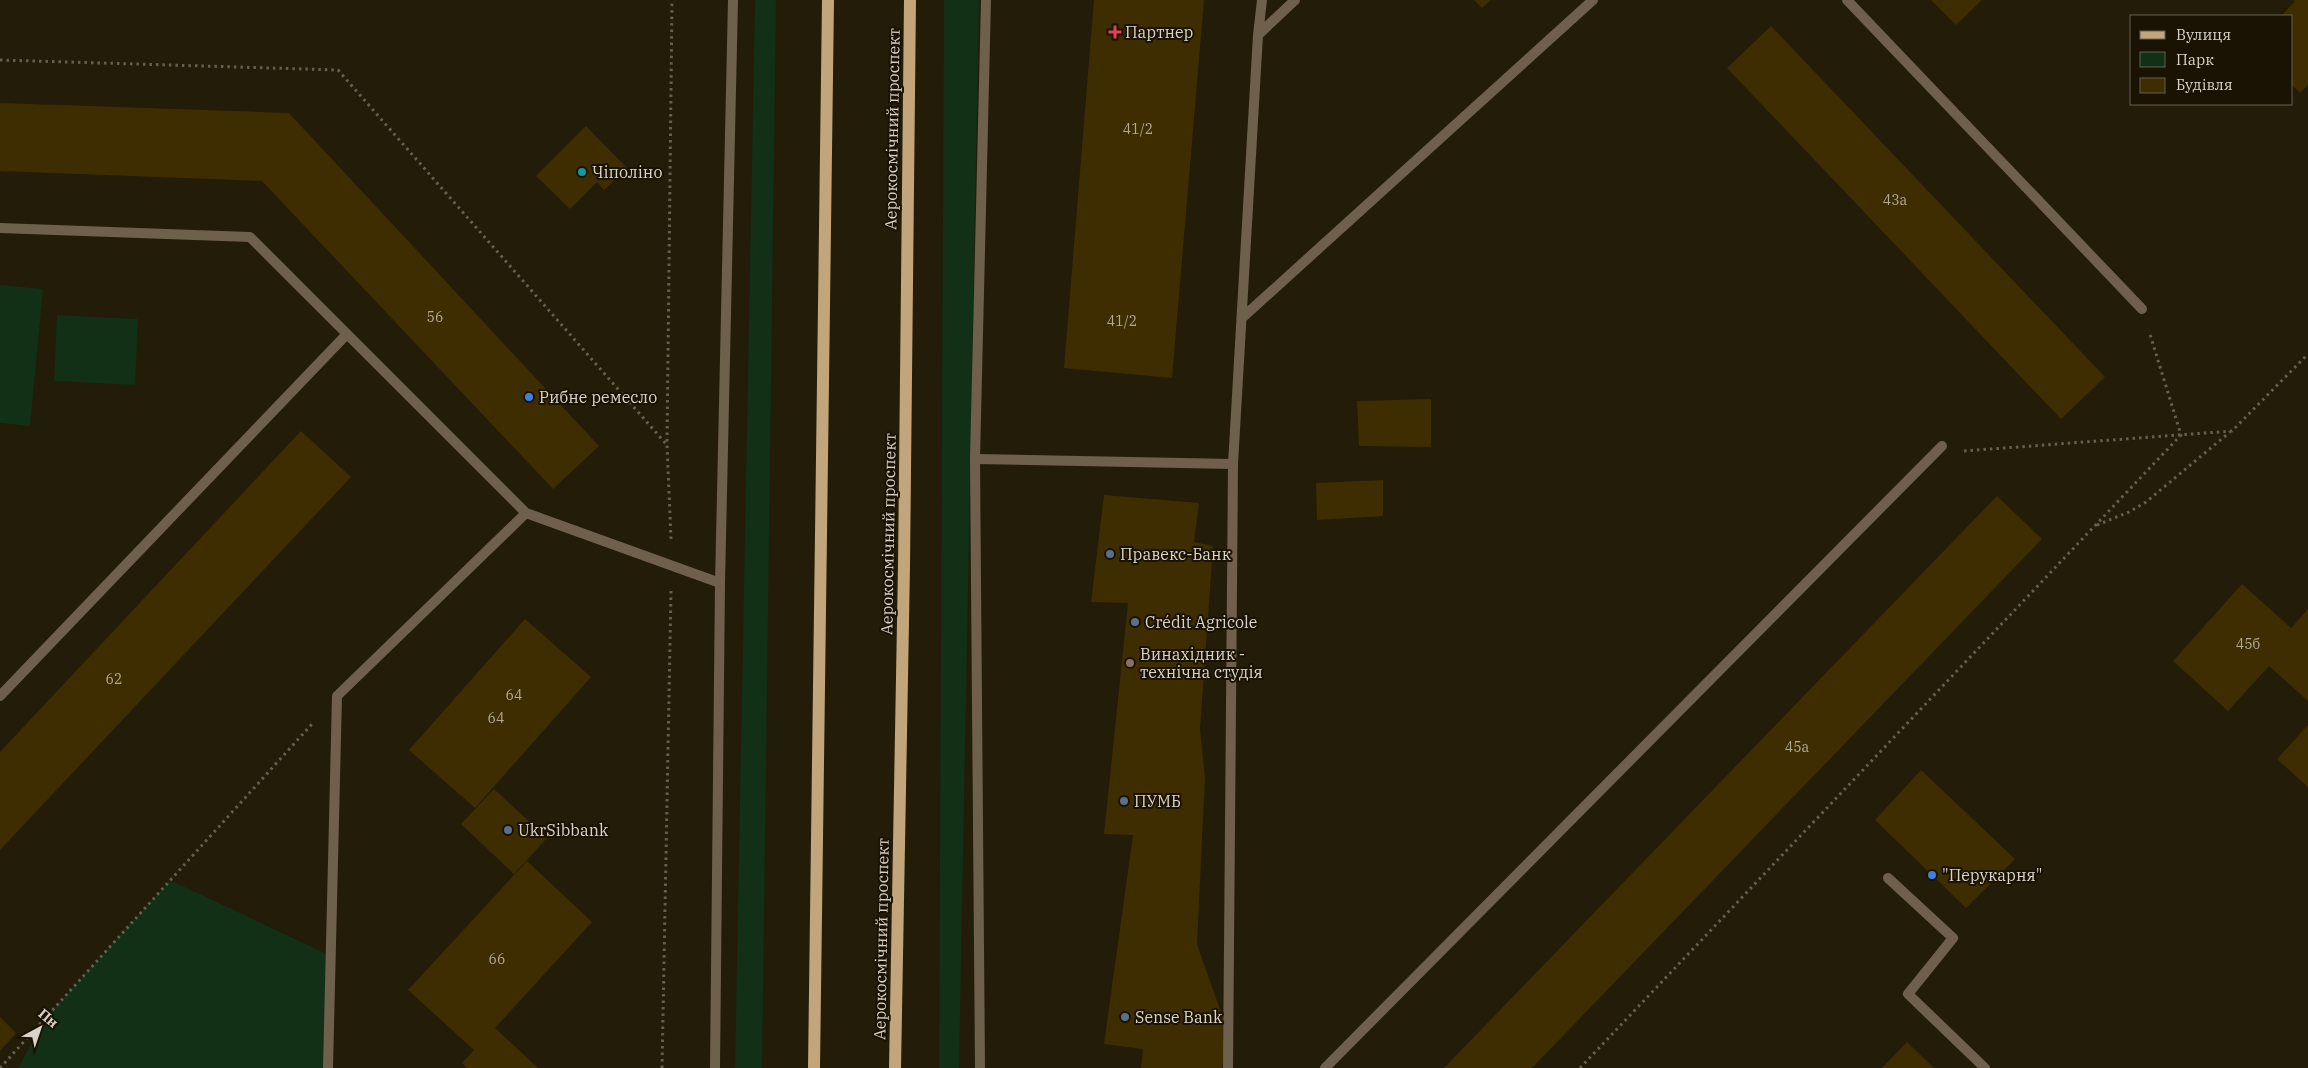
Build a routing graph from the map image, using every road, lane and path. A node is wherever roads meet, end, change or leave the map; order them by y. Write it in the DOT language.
graph roads {
  1 [pos="672,0"];
  2 [pos="734,0"];
  3 [pos="828,0"];
  4 [pos="910,0"];
  5 [pos="986,0"];
  6 [pos="1262,0"];
  7 [pos="1295,0"];
  8 [pos="1593,0"];
  9 [pos="1847,0"];
  10 [pos="1258,35"];
  11 [pos="0,60"];
  12 [pos="0,228"];
  13 [pos="2142,308"];
  14 [pos="1242,318"];
  15 [pos="347,334"];
  16 [pos="2308,354"];
  17 [pos="2232,431"];
  18 [pos="2181,434"];
  19 [pos="667,445"];
  20 [pos="1942,446"];
  21 [pos="1957,458"];
  22 [pos="975,459"];
  23 [pos="1233,464"];
  24 [pos="526,513"];
  25 [pos="2094,526"];
  26 [pos="672,566"];
  27 [pos="720,583"];
  28 [pos="0,696"];
  29 [pos="337,696"];
  30 [pos="1888,878"];
  31 [pos="0,1068"];
  32 [pos="328,1068"];
  33 [pos="662,1068"];
  34 [pos="715,1068"];
  35 [pos="814,1068"];
  36 [pos="895,1068"];
  37 [pos="980,1068"];
  38 [pos="1228,1068"];
  39 [pos="1325,1068"];
  40 [pos="1580,1068"];
  41 [pos="1986,1068"];
  1 -- 19 [label="path"];
  2 -- 27 [label="street"];
  3 -- 35 [label="main road"];
  4 -- 36 [label="main road, Аерокосмічний проспект"];
  5 -- 22 [label="street"];
  6 -- 10 [label="street"];
  7 -- 10 [label="street"];
  8 -- 14 [label="street"];
  9 -- 13 [label="street"];
  10 -- 14 [label="street"];
  11 -- 19 [label="path"];
  12 -- 15 [label="street"];
  13 -- 18 [label="path"];
  14 -- 23 [label="street"];
  15 -- 24 [label="street"];
  15 -- 28 [label="street"];
  16 -- 17 [label="path"];
  17 -- 18 [label="path"];
  17 -- 25 [label="path"];
  18 -- 21 [label="path"];
  18 -- 25 [label="path"];
  19 -- 26 [label="path"];
  20 -- 39 [label="street"];
  22 -- 23 [label="street"];
  22 -- 37 [label="street"];
  23 -- 38 [label="street"];
  24 -- 26 [label="street"];
  24 -- 29 [label="street"];
  25 -- 40 [label="path"];
  26 -- 27 [label="street"];
  26 -- 33 [label="path"];
  27 -- 34 [label="street"];
  29 -- 31 [label="path"];
  29 -- 32 [label="street"];
  30 -- 41 [label="street"];
}
